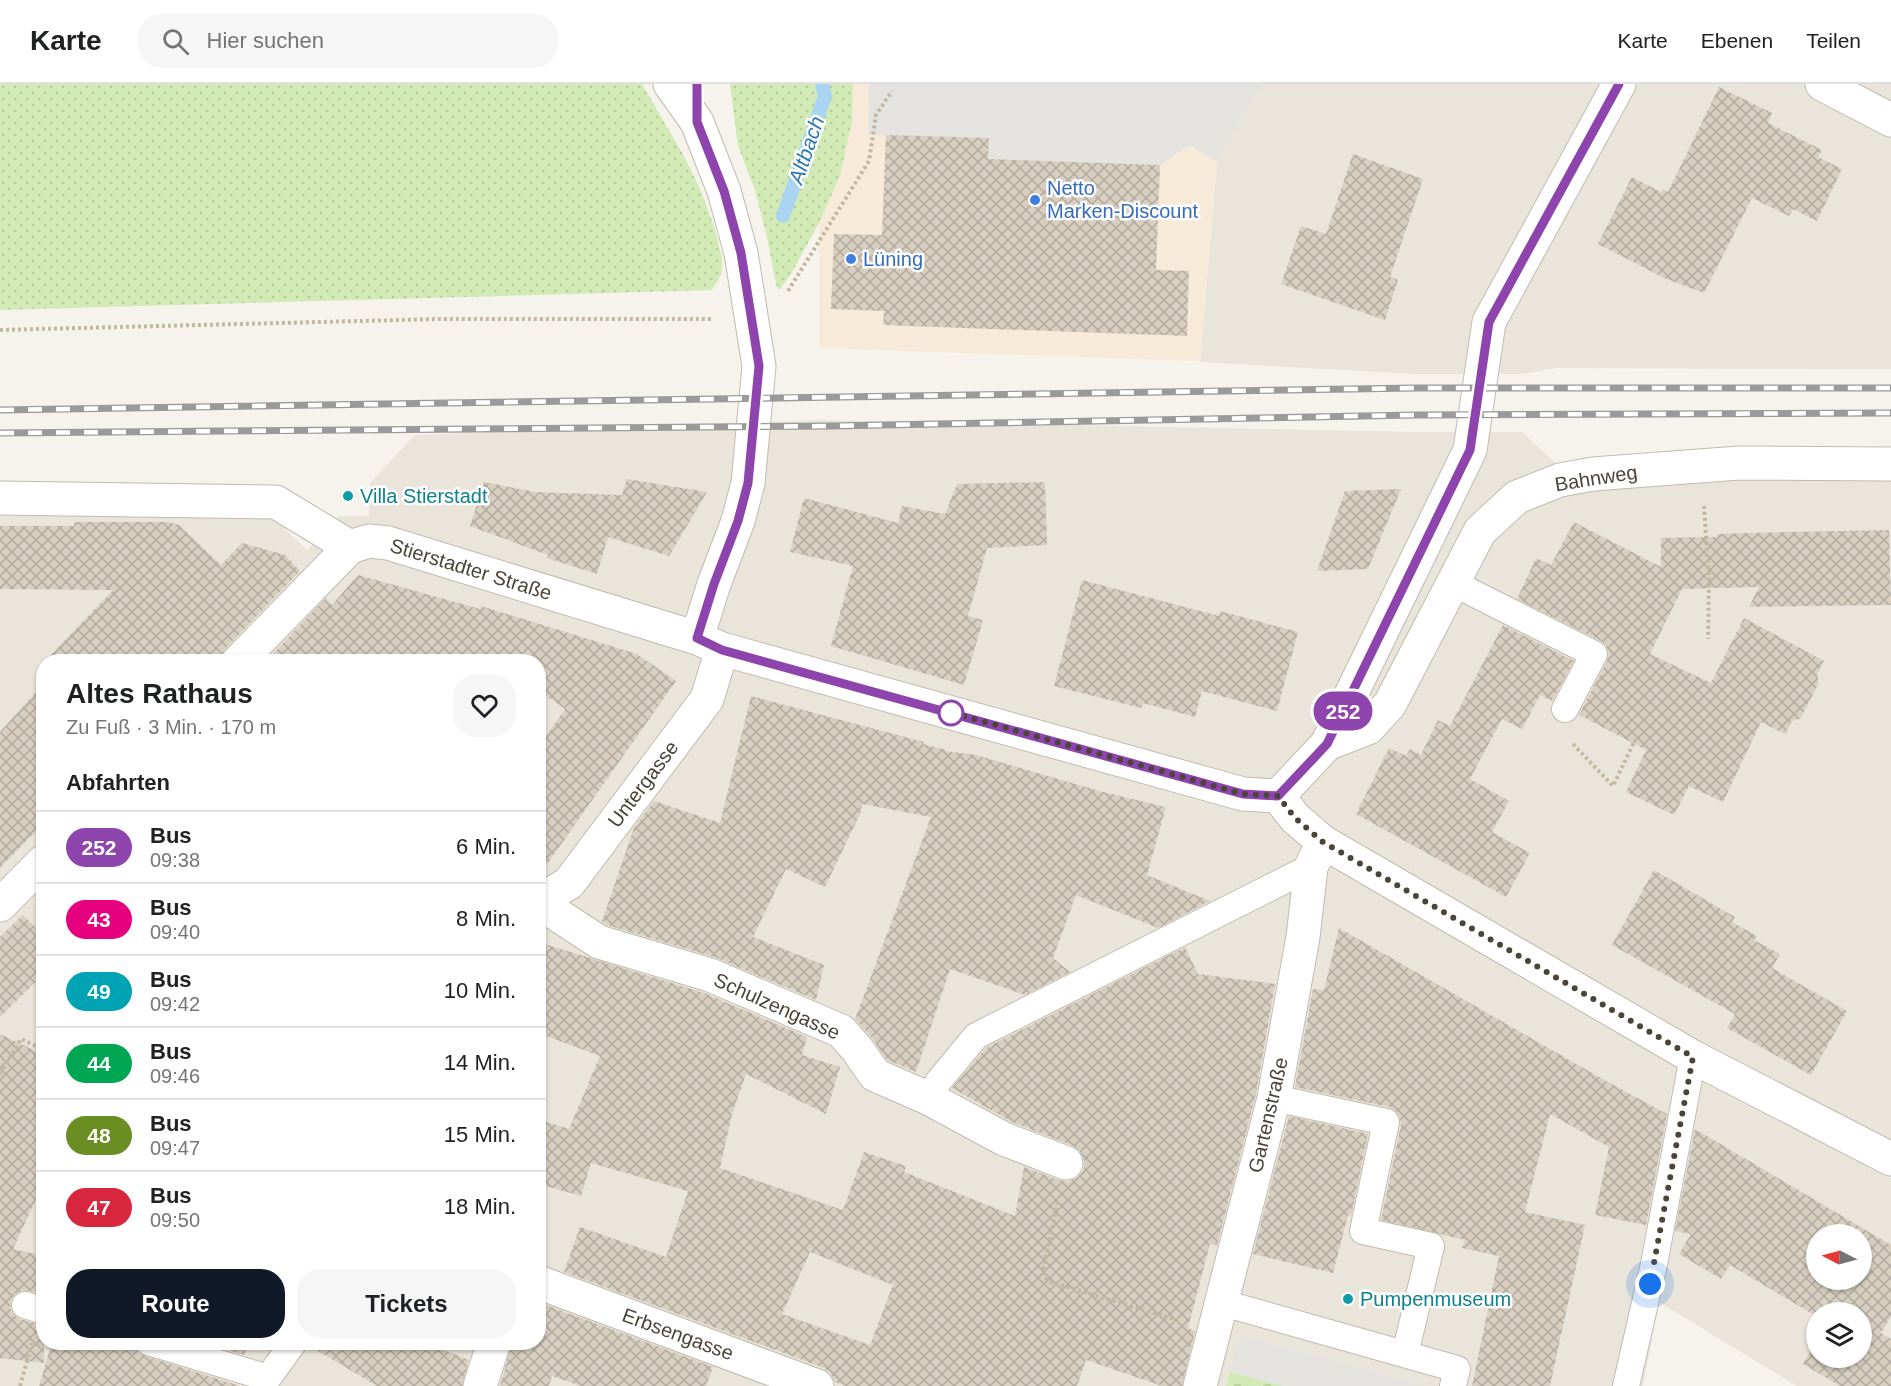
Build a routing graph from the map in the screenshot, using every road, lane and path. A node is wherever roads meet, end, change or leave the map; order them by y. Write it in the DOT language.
graph roads {
  1 [pos="670,84"];
  2 [pos="696,84"];
  3 [pos="1619,84"];
  4 [pos="1822,84"];
  5 [pos="892,91"];
  6 [pos="1891,120"];
  7 [pos="697,122"];
  8 [pos="753,319"];
  9 [pos="0,330"];
  10 [pos="1891,464"];
  11 [pos="1705,466"];
  12 [pos="0,498"];
  13 [pos="350,547"];
  14 [pos="1453,583"];
  15 [pos="1708,639"];
  16 [pos="710,644"];
  17 [pos="246,654"];
  18 [pos="1565,709"];
  19 [pos="1635,740"];
  20 [pos="1327,744"];
  21 [pos="1278,796"];
  22 [pos="1317,855"];
  23 [pos="36,869"];
  24 [pos="546,897"];
  25 [pos="0,905"];
  26 [pos="546,907"];
  27 [pos="36,1046"];
  28 [pos="1693,1057"];
  29 [pos="0,1074"];
  30 [pos="1274,1098"];
  31 [pos="930,1099"];
  32 [pos="1891,1159"];
  33 [pos="1066,1163"];
  34 [pos="546,1285"];
  35 [pos="36,1309"];
  36 [pos="1219,1317"];
  37 [pos="176,1350"];
  38 [pos="288,1350"];
  39 [pos="491,1350"];
  40 [pos="1405,1354"];
  41 [pos="20,1386"];
  42 [pos="480,1386"];
  43 [pos="817,1386"];
  44 [pos="1200,1386"];
  45 [pos="1453,1386"];
  46 [pos="1626,1386"];
  1 -- 7 [label="street"];
  2 -- 7 [label="street"];
  3 -- 20 [label="street"];
  4 -- 6 [label="street"];
  5 -- 8 [label="path"];
  7 -- 8 [label="street"];
  8 -- 9 [label="path"];
  8 -- 16 [label="street"];
  10 -- 11 [label="street, Bahnweg"];
  11 -- 14 [label="street, Bahnweg"];
  11 -- 15 [label="path"];
  12 -- 13 [label="street"];
  13 -- 16 [label="street, Stierstadter Straße"];
  13 -- 17 [label="street"];
  14 -- 18 [label="lane"];
  14 -- 20 [label="street, Bahnweg"];
  16 -- 21 [label="street, Stierstadter Straße"];
  16 -- 24 [label="street, Untergasse"];
  18 -- 19 [label="path"];
  20 -- 21 [label="street"];
  21 -- 22 [label="street"];
  22 -- 28 [label="street"];
  22 -- 30 [label="street, Gartenstraße"];
  22 -- 31 [label="lane"];
  23 -- 25 [label="street"];
  26 -- 31 [label="street, Schulzengasse"];
  27 -- 29 [label="path"];
  28 -- 32 [label="street"];
  28 -- 46 [label="lane"];
  30 -- 36 [label="street, Gartenstraße"];
  30 -- 40 [label="lane"];
  31 -- 33 [label="street, Schulzengasse"];
  33 -- 36 [label="path"];
  34 -- 43 [label="street, Erbsengasse"];
  35 -- 41 [label="path"];
  36 -- 40 [label="lane"];
  36 -- 44 [label="street, Gartenstraße"];
  37 -- 38 [label="lane"];
  39 -- 42 [label="street"];
  40 -- 45 [label="lane"];
}
